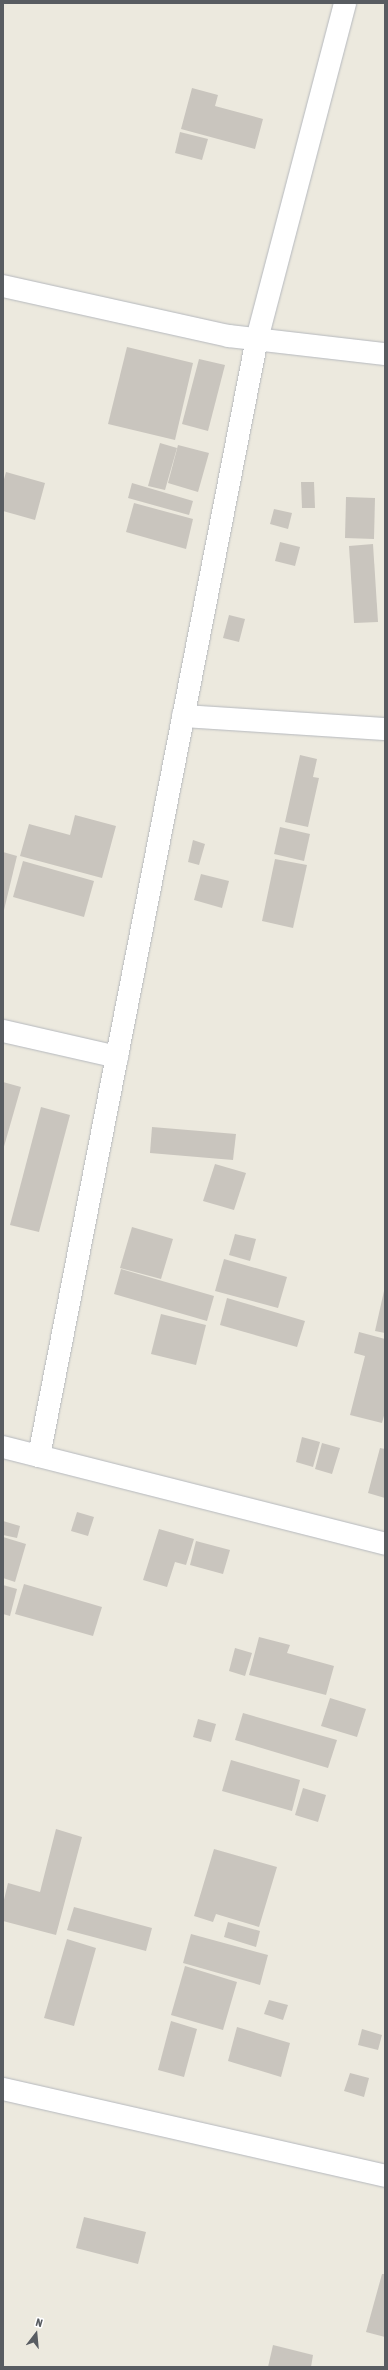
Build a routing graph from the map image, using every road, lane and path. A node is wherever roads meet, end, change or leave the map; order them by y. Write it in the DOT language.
graph roads {
  1 [pos="345,3"];
  2 [pos="3,286"];
  3 [pos="257,339"];
  4 [pos="385,354"];
  5 [pos="183,716"];
  6 [pos="385,729"];
  7 [pos="3,1031"];
  8 [pos="117,1057"];
  9 [pos="3,1447"];
  10 [pos="39,1456"];
  11 [pos="385,1544"];
  12 [pos="3,2089"];
  13 [pos="385,2176"];
  1 -- 3 [label="street"];
  2 -- 3 [label="street"];
  3 -- 4 [label="street"];
  3 -- 5 [label="street"];
  5 -- 6 [label="street"];
  5 -- 8 [label="street"];
  7 -- 8 [label="street"];
  8 -- 10 [label="street"];
  9 -- 10 [label="street"];
  10 -- 11 [label="street"];
  12 -- 13 [label="street"];
}
